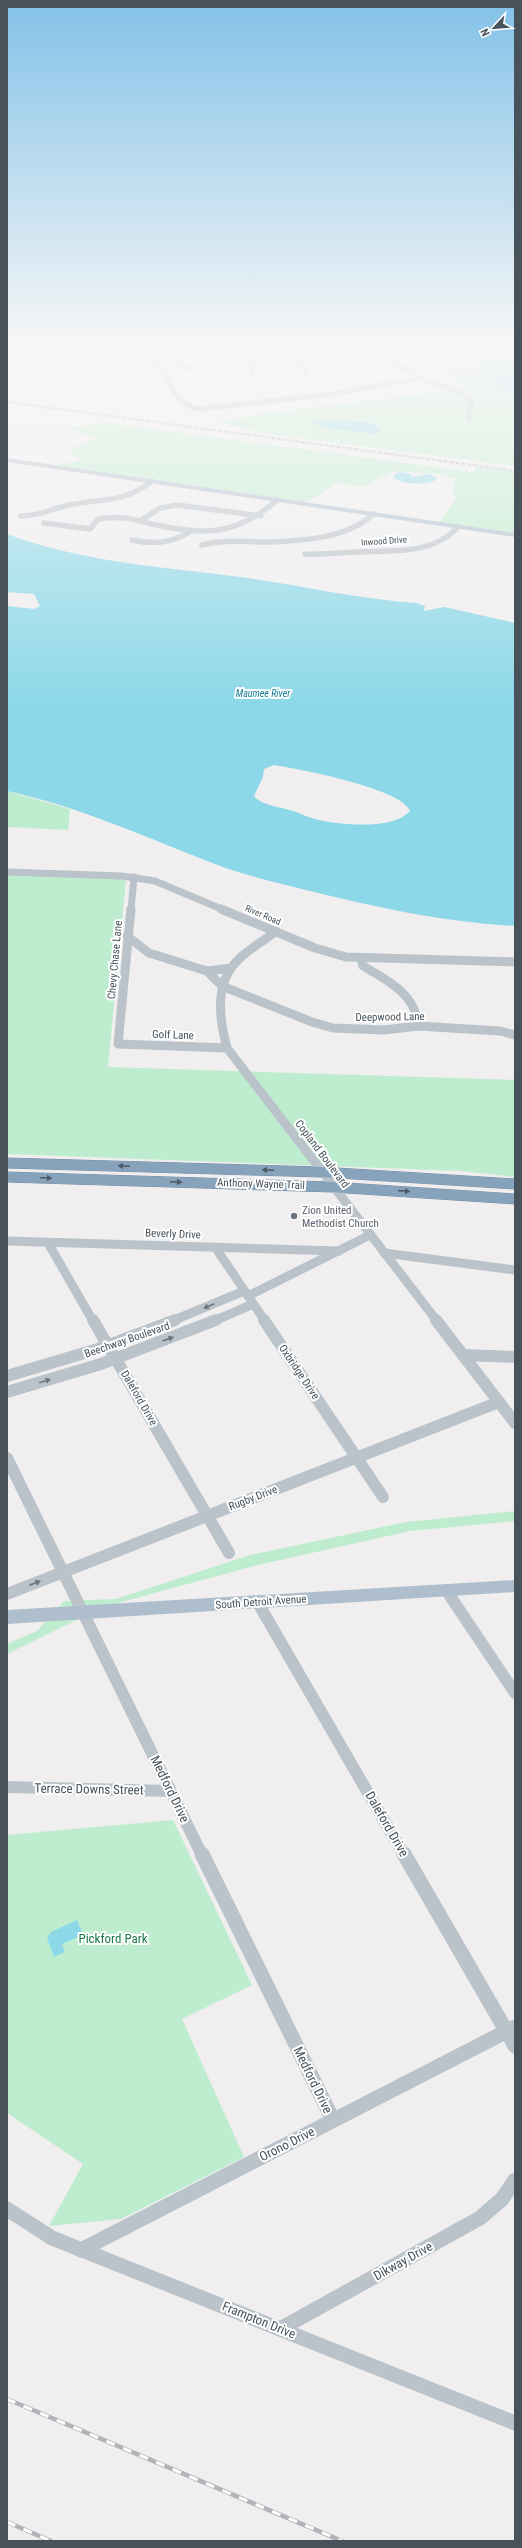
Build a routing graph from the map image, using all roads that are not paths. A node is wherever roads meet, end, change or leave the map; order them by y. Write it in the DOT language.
graph roads {
  1 [pos="62,468"];
  2 [pos="152,481"];
  3 [pos="277,500"];
  4 [pos="373,514"];
  5 [pos="21,516"];
  6 [pos="261,516"];
  7 [pos="140,521"];
  8 [pos="44,523"];
  9 [pos="458,527"];
  10 [pos="191,531"];
  11 [pos="515,535"];
  12 [pos="132,540"];
  13 [pos="202,545"];
  14 [pos="304,554"];
  15 [pos="7,872"];
  16 [pos="134,877"];
  17 [pos="276,931"];
  18 [pos="127,936"];
  19 [pos="149,953"];
  20 [pos="125,959"];
  21 [pos="361,959"];
  22 [pos="515,962"];
  23 [pos="231,968"];
  24 [pos="207,971"];
  25 [pos="222,986"];
  26 [pos="418,1026"];
  27 [pos="515,1035"];
  28 [pos="223,1037"];
  29 [pos="118,1044"];
  30 [pos="202,1047"];
  31 [pos="227,1048"];
  32 [pos="7,1163"];
  33 [pos="321,1172"];
  34 [pos="7,1177"];
  35 [pos="460,1179"];
  36 [pos="220,1183"];
  37 [pos="515,1184"];
  38 [pos="332,1186"];
  39 [pos="515,1199"];
  40 [pos="370,1235"];
  41 [pos="7,1241"];
  42 [pos="48,1243"];
  43 [pos="215,1248"];
  44 [pos="339,1251"];
  45 [pos="384,1254"];
  46 [pos="515,1270"];
  47 [pos="248,1297"];
  48 [pos="108,1344"];
  49 [pos="462,1355"];
  50 [pos="116,1357"];
  51 [pos="515,1357"];
  52 [pos="7,1376"];
  53 [pos="7,1392"];
  54 [pos="498,1402"];
  55 [pos="515,1423"];
  56 [pos="357,1457"];
  57 [pos="7,1458"];
  58 [pos="383,1497"];
  59 [pos="207,1516"];
  60 [pos="229,1553"];
  61 [pos="63,1572"];
  62 [pos="515,1586"];
  63 [pos="446,1590"];
  64 [pos="7,1594"];
  65 [pos="258,1603"];
  66 [pos="82,1612"];
  67 [pos="7,1617"];
  68 [pos="515,1693"];
  69 [pos="7,1787"];
  70 [pos="170,1791"];
  71 [pos="511,2030"];
  72 [pos="515,2046"];
  73 [pos="334,2120"];
  74 [pos="515,2180"];
  75 [pos="7,2208"];
  76 [pos="81,2250"];
  77 [pos="280,2329"];
  78 [pos="515,2423"];
  1 -- 2 [label="main road"];
  2 -- 3 [label="main road"];
  2 -- 5 [label="street"];
  3 -- 4 [label="main road"];
  3 -- 6 [label="street"];
  4 -- 9 [label="main road"];
  4 -- 13 [label="street"];
  6 -- 7 [label="street"];
  6 -- 10 [label="street"];
  7 -- 8 [label="street"];
  7 -- 10 [label="street"];
  9 -- 11 [label="main road"];
  9 -- 14 [label="street, Inwood Drive"];
  10 -- 12 [label="street"];
  15 -- 16 [label="street, River Road"];
  16 -- 17 [label="street, River Road"];
  16 -- 18 [label="street, Chevy Chase Lane"];
  17 -- 21 [label="street, River Road"];
  17 -- 23 [label="street, Copland Boulevard"];
  18 -- 19 [label="street, Deepwood Lane"];
  18 -- 20 [label="street, Chevy Chase Lane"];
  19 -- 20 [label="street"];
  19 -- 24 [label="street, Deepwood Lane"];
  20 -- 29 [label="street, Chevy Chase Lane"];
  21 -- 22 [label="street, River Road"];
  21 -- 26 [label="street"];
  23 -- 24 [label="street, Deepwood Lane"];
  23 -- 25 [label="street, Copland Boulevard"];
  24 -- 25 [label="street, Deepwood Lane"];
  25 -- 26 [label="street, Deepwood Lane"];
  25 -- 28 [label="street, Copland Boulevard"];
  26 -- 27 [label="street, Deepwood Lane"];
  28 -- 30 [label="street"];
  28 -- 31 [label="street, Copland Boulevard"];
  29 -- 30 [label="street, Golf Lane"];
  30 -- 31 [label="street, Golf Lane"];
  31 -- 33 [label="street, Copland Boulevard"];
  33 -- 32 [label="highway, Anthony Wayne Trail, one-way"];
  33 -- 35 [label="highway, Anthony Wayne Trail"];
  33 -- 36 [label="highway"];
  33 -- 38 [label="street, Copland Boulevard"];
  34 -- 36 [label="highway, Anthony Wayne Trail, one-way"];
  35 -- 37 [label="highway, Anthony Wayne Trail"];
  35 -- 38 [label="highway"];
  36 -- 38 [label="highway, Anthony Wayne Trail"];
  38 -- 39 [label="highway, Anthony Wayne Trail, one-way"];
  38 -- 40 [label="street, Copland Boulevard"];
  40 -- 44 [label="street, Beechway Boulevard"];
  40 -- 45 [label="street, Copland Boulevard"];
  41 -- 42 [label="street, Beverly Drive"];
  42 -- 43 [label="street, Beverly Drive"];
  42 -- 48 [label="street, Daleford Drive"];
  43 -- 44 [label="street, Beverly Drive"];
  43 -- 47 [label="street, Oxbridge Drive"];
  44 -- 47 [label="street, Beechway Boulevard"];
  45 -- 46 [label="street"];
  45 -- 49 [label="street, Copland Boulevard"];
  47 -- 48 [label="street, Beechway Boulevard, one-way"];
  50 -- 47 [label="street, Beechway Boulevard, one-way"];
  47 -- 56 [label="street, Oxbridge Drive"];
  48 -- 50 [label="street, Daleford Drive"];
  48 -- 52 [label="street, Beechway Boulevard"];
  49 -- 51 [label="street"];
  49 -- 54 [label="street, Copland Boulevard"];
  53 -- 50 [label="street, Beechway Boulevard, one-way"];
  50 -- 59 [label="street, Daleford Drive"];
  54 -- 55 [label="street, Copland Boulevard"];
  54 -- 56 [label="street, Rugby Drive"];
  56 -- 58 [label="street, Oxbridge Drive"];
  56 -- 59 [label="street, Rugby Drive"];
  57 -- 61 [label="street, Medford Drive"];
  59 -- 60 [label="street, Daleford Drive"];
  59 -- 61 [label="street, Rugby Drive"];
  64 -- 61 [label="street, Rugby Drive, one-way"];
  61 -- 66 [label="street, Medford Drive"];
  62 -- 63 [label="main road, South Detroit Avenue"];
  63 -- 65 [label="main road, South Detroit Avenue"];
  63 -- 68 [label="street"];
  65 -- 66 [label="main road, South Detroit Avenue"];
  65 -- 71 [label="street, Daleford Drive"];
  66 -- 67 [label="main road, South Detroit Avenue"];
  66 -- 70 [label="street, Medford Drive"];
  69 -- 70 [label="street, Terrace Downs Street"];
  70 -- 73 [label="street, Medford Drive"];
  71 -- 72 [label="street, Daleford Drive"];
  71 -- 73 [label="street, Orono Drive"];
  73 -- 76 [label="street, Orono Drive"];
  74 -- 77 [label="street, Dikway Drive"];
  75 -- 76 [label="street, Frampton Drive"];
  76 -- 77 [label="street, Frampton Drive"];
  77 -- 78 [label="street, Frampton Drive"];
}
